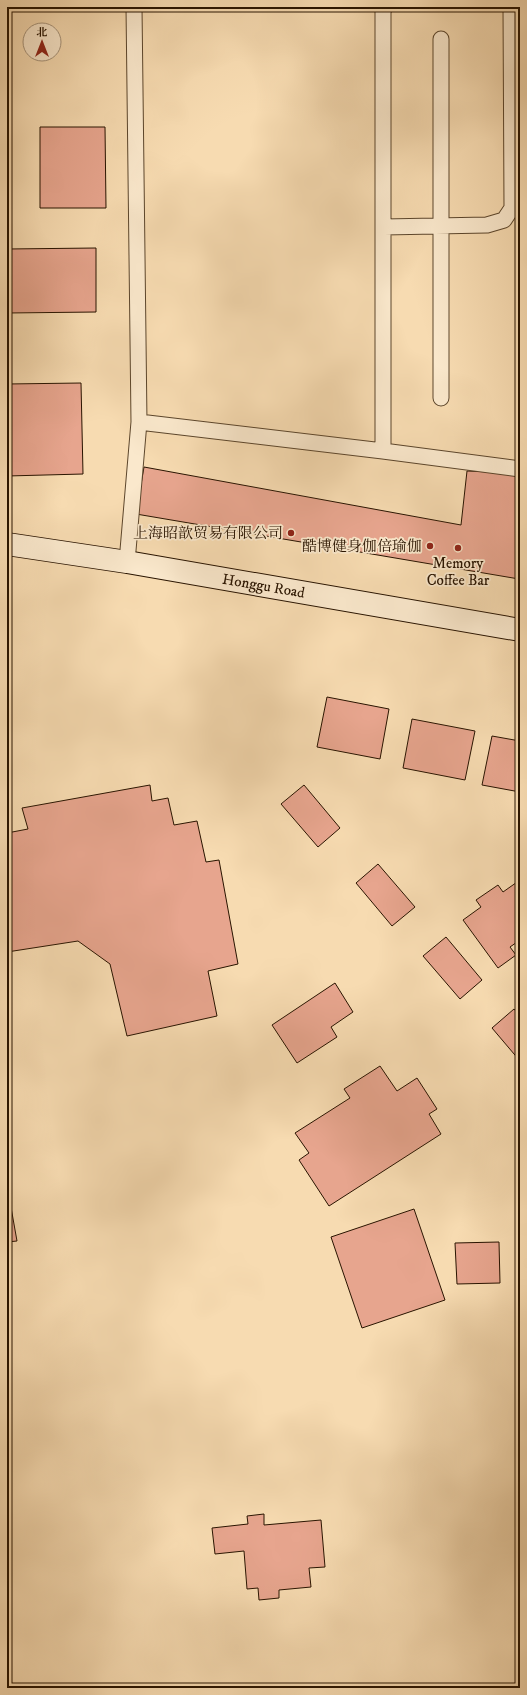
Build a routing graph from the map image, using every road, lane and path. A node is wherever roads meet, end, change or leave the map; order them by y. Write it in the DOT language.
graph roads {
  1 [pos="134,7"];
  2 [pos="385,7"];
  3 [pos="511,7"];
  4 [pos="441,39"];
  5 [pos="384,226"];
  6 [pos="442,227"];
  7 [pos="441,398"];
  8 [pos="139,422"];
  9 [pos="383,451"];
  10 [pos="520,469"];
  11 [pos="7,544"];
  12 [pos="127,562"];
  13 [pos="520,630"];
  1 -- 8 [label="lane"];
  2 -- 5 [label="lane"];
  3 -- 6 [label="lane"];
  4 -- 6 [label="lane"];
  5 -- 6 [label="lane"];
  5 -- 9 [label="lane"];
  6 -- 7 [label="lane"];
  8 -- 9 [label="lane"];
  8 -- 12 [label="lane"];
  9 -- 10 [label="lane"];
  11 -- 12 [label="street, Honggu Road"];
  12 -- 13 [label="street, Honggu Road"];
}
